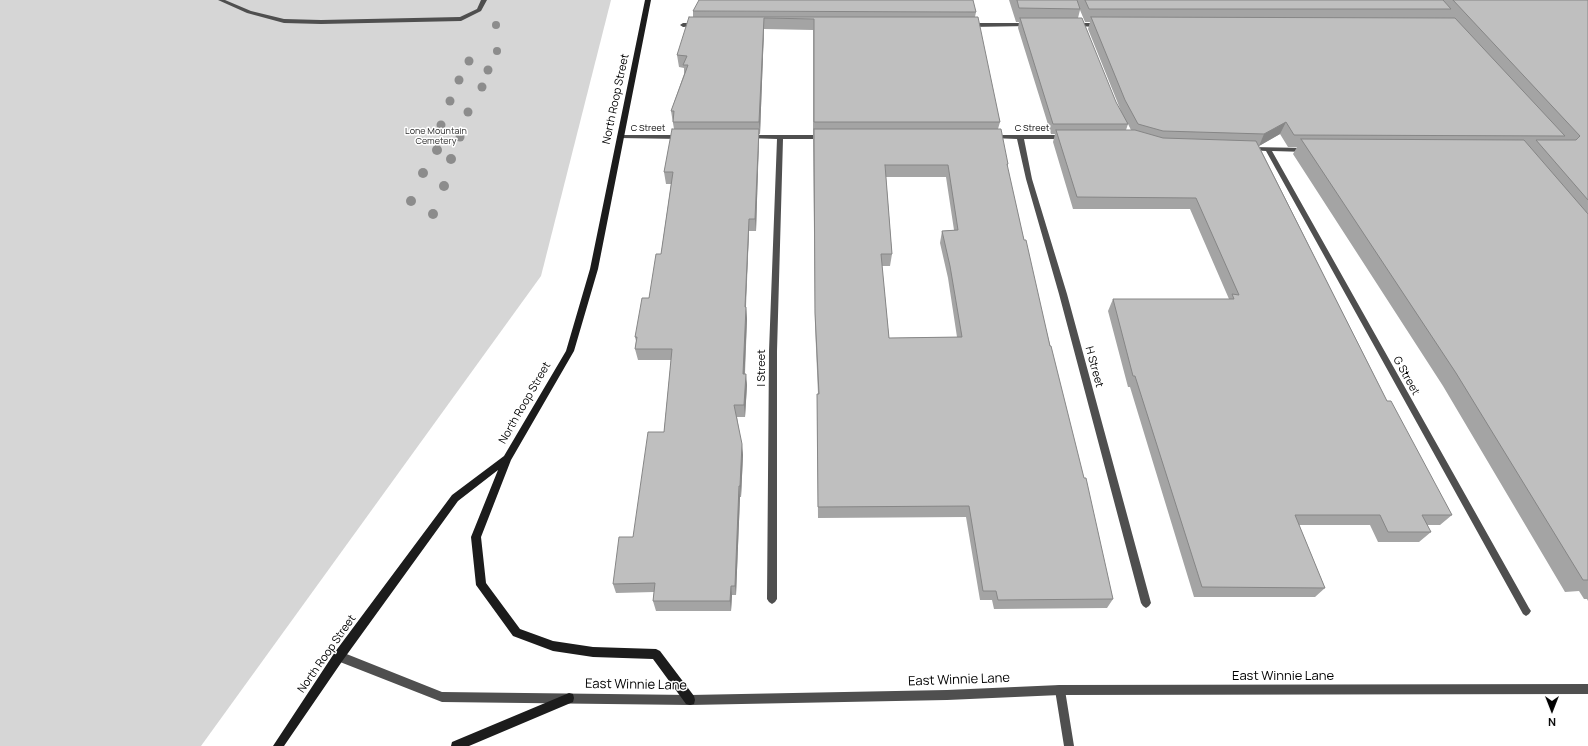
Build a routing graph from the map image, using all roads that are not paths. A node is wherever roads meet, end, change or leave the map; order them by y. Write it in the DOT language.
graph roads {
  1 [pos="221,0"];
  2 [pos="484,0"];
  3 [pos="648,0"];
  4 [pos="1080,19"];
  5 [pos="683,25"];
  6 [pos="706,25"];
  7 [pos="965,25"];
  8 [pos="1036,25"];
  9 [pos="1067,25"];
  10 [pos="1083,25"];
  11 [pos="1107,26"];
  12 [pos="1086,33"];
  13 [pos="620,137"];
  14 [pos="692,137"];
  15 [pos="740,137"];
  16 [pos="780,137"];
  17 [pos="834,137"];
  18 [pos="989,137"];
  19 [pos="1020,137"];
  20 [pos="1076,137"];
  21 [pos="1244,149"];
  22 [pos="1268,150"];
  23 [pos="1316,150"];
  24 [pos="507,459"];
  25 [pos="772,599"];
  26 [pos="1146,603"];
  27 [pos="1526,611"];
  28 [pos="339,656"];
  29 [pos="1588,689"];
  30 [pos="1060,690"];
  31 [pos="569,698"];
  32 [pos="690,700"];
  33 [pos="278,746"];
  34 [pos="456,746"];
  35 [pos="1069,746"];
  1 -- 2 [label="street"];
  3 -- 13 [label="main road, North Roop Street"];
  4 -- 10 [label="street"];
  5 -- 6 [label="street"];
  7 -- 8 [label="street"];
  9 -- 10 [label="street"];
  10 -- 11 [label="street"];
  10 -- 12 [label="street"];
  13 -- 14 [label="street, C Street"];
  13 -- 24 [label="main road, North Roop Street"];
  15 -- 16 [label="street"];
  16 -- 17 [label="street"];
  16 -- 25 [label="street, I Street"];
  18 -- 19 [label="street, C Street"];
  19 -- 20 [label="street, C Street"];
  19 -- 26 [label="street, H Street"];
  21 -- 22 [label="street"];
  22 -- 23 [label="street"];
  22 -- 27 [label="street, G Street"];
  24 -- 28 [label="main road, North Roop Street"];
  24 -- 32 [label="main road"];
  28 -- 31 [label="street, East Winnie Lane"];
  28 -- 33 [label="main road, North Roop Street"];
  29 -- 30 [label="street, East Winnie Lane"];
  30 -- 32 [label="street, East Winnie Lane"];
  30 -- 35 [label="street"];
  31 -- 32 [label="street, East Winnie Lane"];
  31 -- 34 [label="main road"];
}
